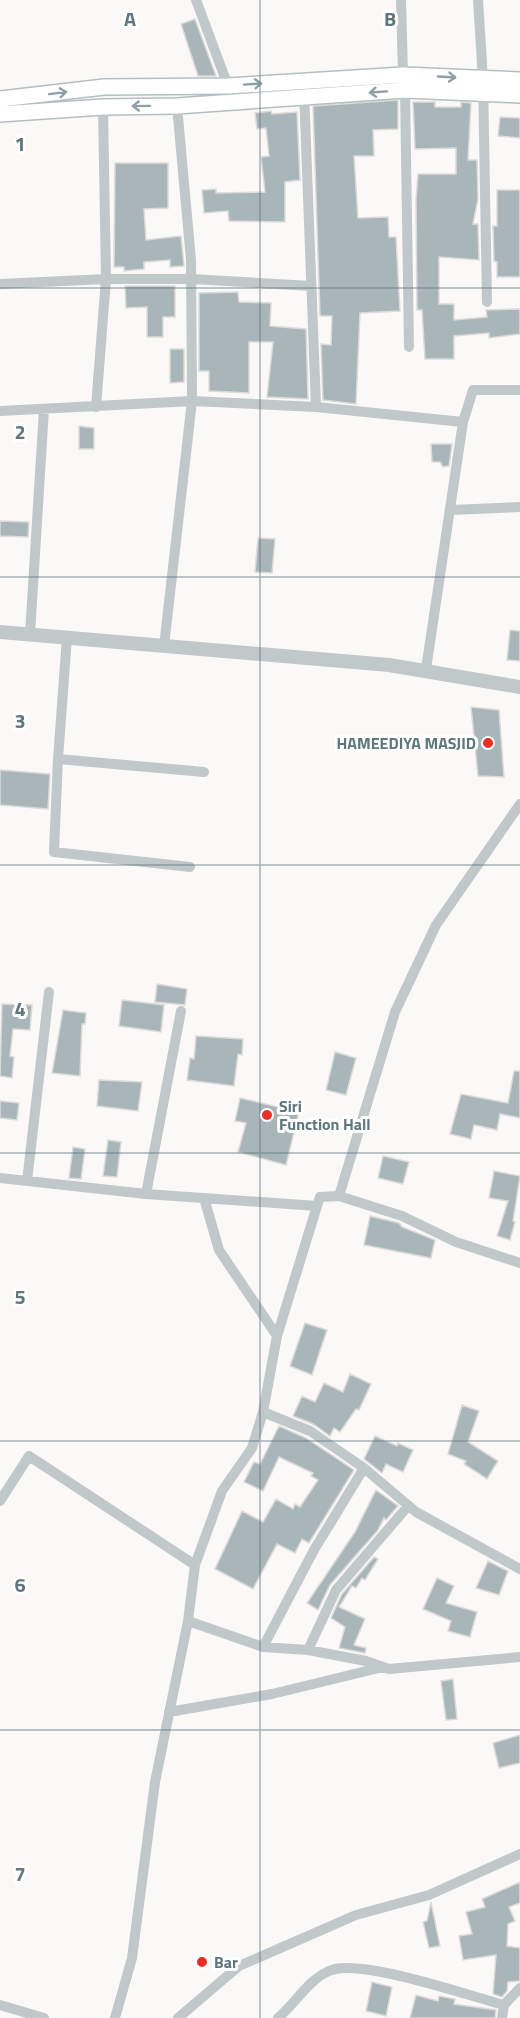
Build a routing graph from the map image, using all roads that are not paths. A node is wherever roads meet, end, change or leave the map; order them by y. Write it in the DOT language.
graph roads {
  1 [pos="196,0"];
  2 [pos="401,0"];
  3 [pos="478,0"];
  4 [pos="520,80"];
  5 [pos="404,82"];
  6 [pos="228,86"];
  7 [pos="483,86"];
  8 [pos="304,88"];
  9 [pos="520,95"];
  10 [pos="0,99"];
  11 [pos="177,106"];
  12 [pos="103,107"];
  13 [pos="0,114"];
  14 [pos="106,279"];
  15 [pos="192,279"];
  16 [pos="0,284"];
  17 [pos="311,286"];
  18 [pos="487,302"];
  19 [pos="409,347"];
  20 [pos="520,390"];
  21 [pos="192,401"];
  22 [pos="96,407"];
  23 [pos="316,407"];
  24 [pos="44,410"];
  25 [pos="0,411"];
  26 [pos="463,422"];
  27 [pos="520,507"];
  28 [pos="451,510"];
  29 [pos="0,632"];
  30 [pos="30,634"];
  31 [pos="68,637"];
  32 [pos="164,646"];
  33 [pos="426,669"];
  34 [pos="520,687"];
  35 [pos="58,759"];
  36 [pos="204,772"];
  37 [pos="520,804"];
  38 [pos="190,867"];
  39 [pos="49,992"];
  40 [pos="181,1011"];
  41 [pos="0,1178"];
  42 [pos="27,1181"];
  43 [pos="146,1194"];
  44 [pos="339,1196"];
  45 [pos="204,1198"];
  46 [pos="316,1206"];
  47 [pos="520,1263"];
  48 [pos="277,1336"];
  49 [pos="263,1412"];
  50 [pos="364,1468"];
  51 [pos="0,1501"];
  52 [pos="408,1506"];
  53 [pos="195,1565"];
  54 [pos="520,1569"];
  55 [pos="188,1621"];
  56 [pos="263,1647"];
  57 [pos="308,1650"];
  58 [pos="520,1657"];
  59 [pos="383,1667"];
  60 [pos="169,1712"];
  61 [pos="520,1854"];
  62 [pos="520,1988"];
  63 [pos="0,2005"];
  64 [pos="504,2005"];
  65 [pos="25,2015"];
  66 [pos="44,2018"];
  67 [pos="115,2018"];
  68 [pos="178,2018"];
  69 [pos="278,2018"];
  70 [pos="502,2018"];
  1 -- 6 [label="street"];
  2 -- 5 [label="street"];
  3 -- 7 [label="street"];
  4 -- 7 [label="main road"];
  5 -- 7 [label="main road"];
  5 -- 8 [label="main road"];
  5 -- 19 [label="street"];
  6 -- 8 [label="main road, one-way"];
  10 -- 6 [label="main road, one-way"];
  7 -- 9 [label="main road"];
  7 -- 18 [label="street"];
  8 -- 11 [label="main road"];
  8 -- 17 [label="street"];
  11 -- 12 [label="main road, one-way"];
  11 -- 15 [label="street"];
  12 -- 13 [label="main road"];
  12 -- 14 [label="street"];
  14 -- 15 [label="street"];
  14 -- 16 [label="street"];
  14 -- 22 [label="street"];
  15 -- 17 [label="street"];
  15 -- 21 [label="street"];
  17 -- 23 [label="street"];
  20 -- 26 [label="street"];
  21 -- 22 [label="street"];
  21 -- 23 [label="street"];
  21 -- 32 [label="street"];
  22 -- 24 [label="street"];
  23 -- 26 [label="street"];
  24 -- 25 [label="street"];
  24 -- 30 [label="street"];
  26 -- 28 [label="street"];
  27 -- 28 [label="street"];
  28 -- 33 [label="street"];
  29 -- 30 [label="street"];
  30 -- 31 [label="street"];
  31 -- 32 [label="street"];
  31 -- 35 [label="street"];
  32 -- 33 [label="street"];
  33 -- 34 [label="street"];
  35 -- 36 [label="street"];
  35 -- 38 [label="street"];
  37 -- 44 [label="street"];
  39 -- 42 [label="street"];
  40 -- 43 [label="street"];
  41 -- 42 [label="street"];
  42 -- 43 [label="street"];
  43 -- 45 [label="street"];
  44 -- 46 [label="street"];
  44 -- 47 [label="street"];
  45 -- 46 [label="street"];
  45 -- 48 [label="street"];
  46 -- 48 [label="street"];
  48 -- 49 [label="street"];
  49 -- 50 [label="street"];
  49 -- 53 [label="street"];
  50 -- 52 [label="street"];
  50 -- 56 [label="street"];
  51 -- 53 [label="street"];
  52 -- 54 [label="street"];
  52 -- 57 [label="street"];
  53 -- 55 [label="street"];
  55 -- 56 [label="street"];
  55 -- 60 [label="street"];
  56 -- 57 [label="street"];
  57 -- 59 [label="street"];
  58 -- 59 [label="street"];
  59 -- 60 [label="street"];
  60 -- 67 [label="street"];
  61 -- 68 [label="street"];
  62 -- 64 [label="street"];
  63 -- 65 [label="street"];
  64 -- 69 [label="street"];
  64 -- 70 [label="street"];
  65 -- 66 [label="street"];
}
